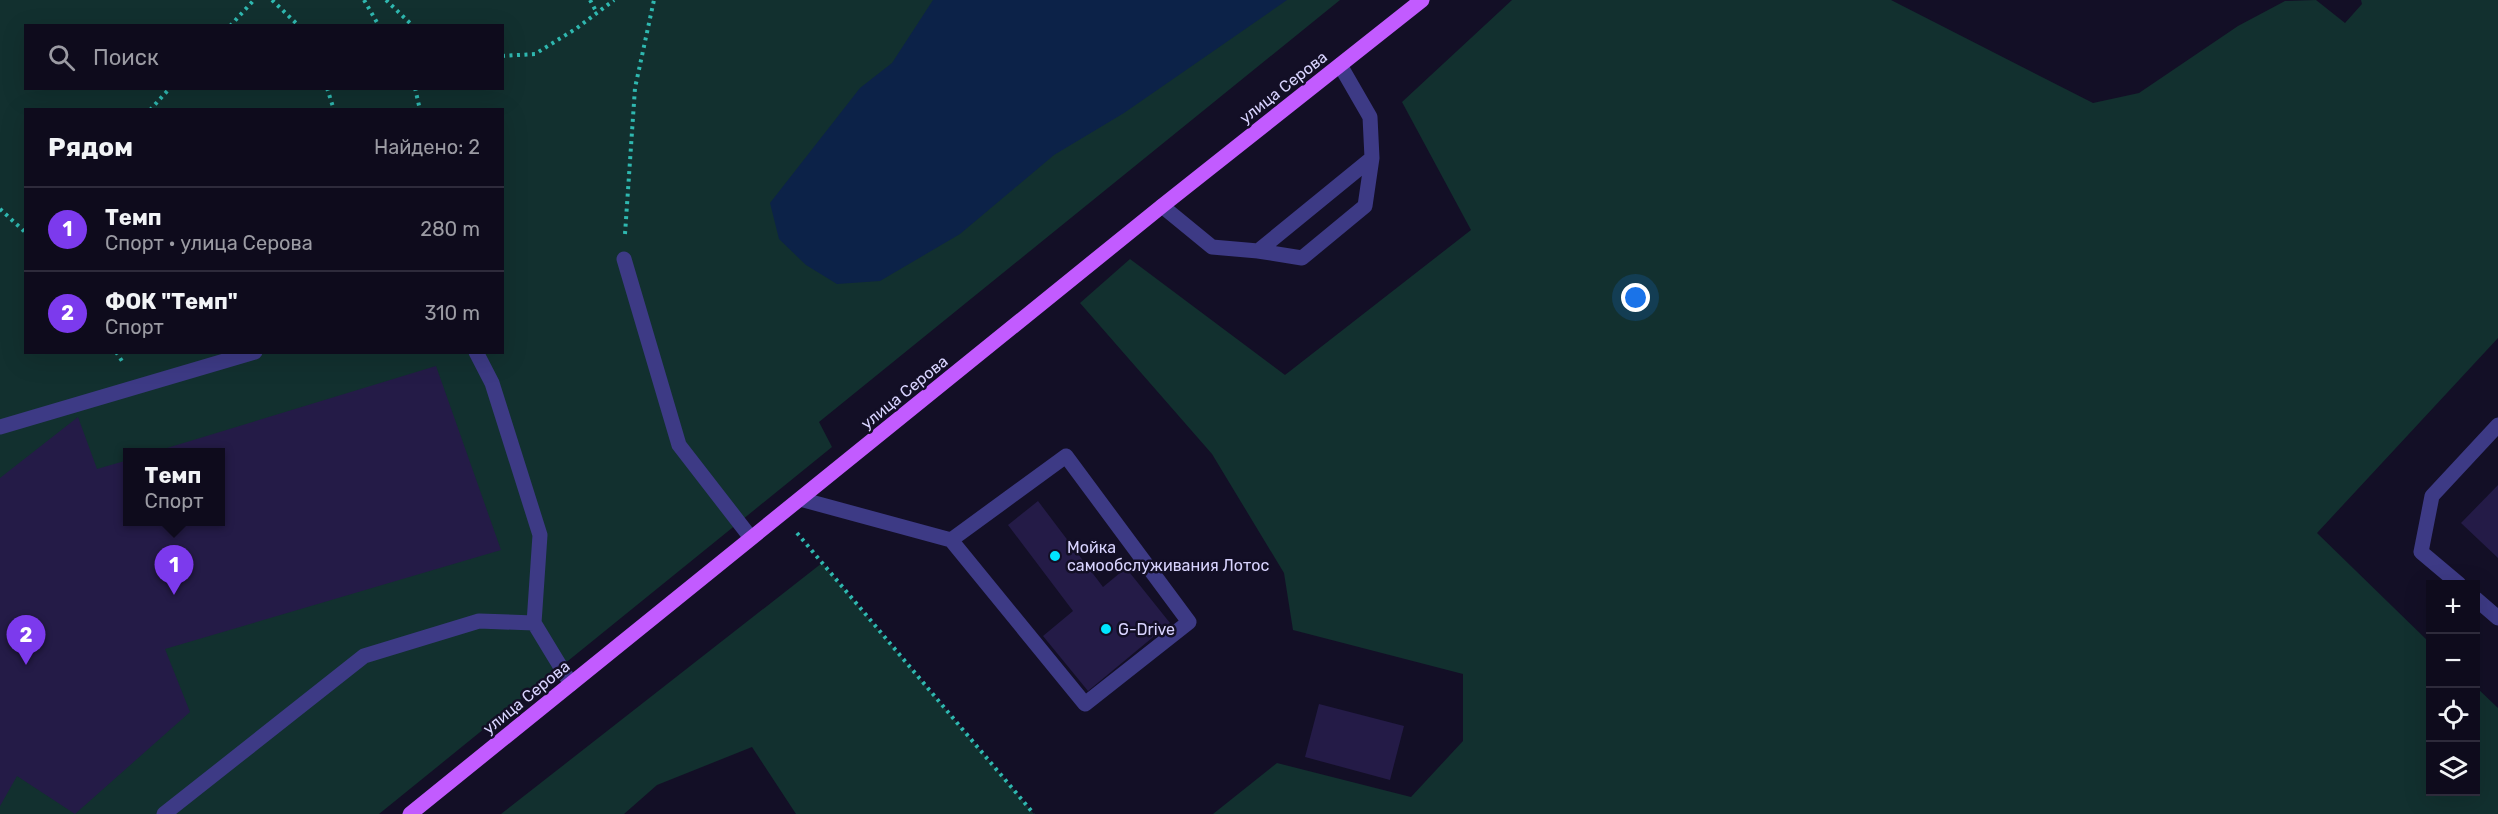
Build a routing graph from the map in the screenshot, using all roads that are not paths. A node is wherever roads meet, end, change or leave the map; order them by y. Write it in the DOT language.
graph roads {
  1 [pos="1422,0"];
  2 [pos="1340,65"];
  3 [pos="1372,158"];
  4 [pos="1162,206"];
  5 [pos="1258,251"];
  6 [pos="624,259"];
  7 [pos="248,354"];
  8 [pos="477,354"];
  9 [pos="2498,426"];
  10 [pos="0,427"];
  11 [pos="800,499"];
  12 [pos="751,538"];
  13 [pos="951,540"];
  14 [pos="2453,580"];
  15 [pos="2480,603"];
  16 [pos="2498,618"];
  17 [pos="534,623"];
  18 [pos="571,684"];
  19 [pos="164,814"];
  20 [pos="410,814"];
  1 -- 2 [label="main road, улица Серова"];
  2 -- 3 [label="lane"];
  2 -- 4 [label="main road, улица Серова"];
  3 -- 5 [label="lane"];
  3 -- 5 [label="lane"];
  4 -- 5 [label="lane"];
  4 -- 11 [label="main road, улица Серова"];
  6 -- 12 [label="lane"];
  7 -- 10 [label="lane"];
  8 -- 17 [label="lane"];
  9 -- 14 [label="lane"];
  11 -- 12 [label="main road, улица Серова"];
  11 -- 13 [label="lane"];
  12 -- 18 [label="main road, улица Серова"];
  13 -- 13 [label="lane"];
  15 -- 16 [label="lane"];
  17 -- 18 [label="lane"];
  17 -- 19 [label="lane"];
  18 -- 20 [label="main road, улица Серова"];
}
